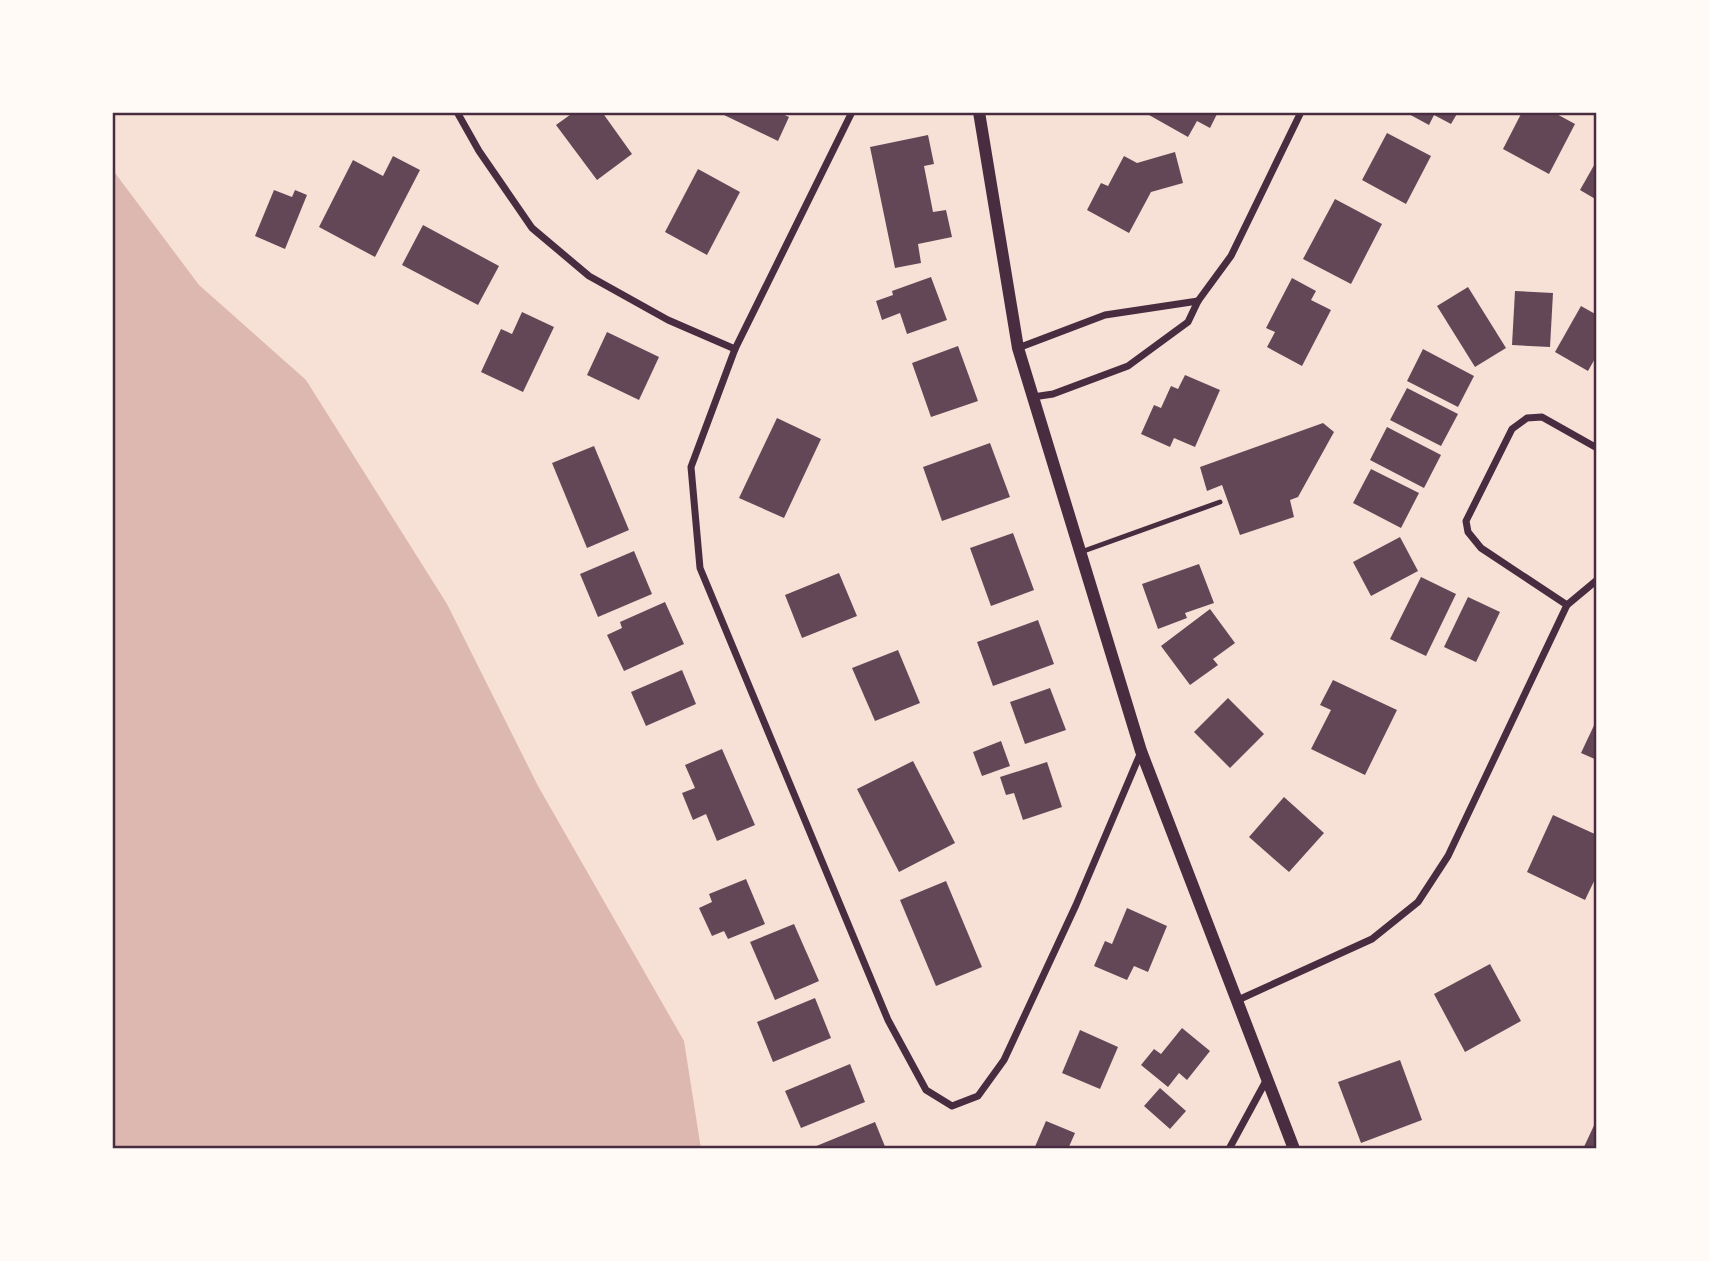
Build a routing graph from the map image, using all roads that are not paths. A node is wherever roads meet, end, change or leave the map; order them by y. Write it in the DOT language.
graph roads {
  1 [pos="457,112"];
  2 [pos="852,112"];
  3 [pos="979,112"];
  4 [pos="1301,112"];
  5 [pos="1198,300"];
  6 [pos="1017,348"];
  7 [pos="735,349"];
  8 [pos="1033,397"];
  9 [pos="1597,448"];
  10 [pos="1220,502"];
  11 [pos="1080,552"];
  12 [pos="1597,580"];
  13 [pos="1567,605"];
  14 [pos="1141,751"];
  15 [pos="1238,1000"];
  16 [pos="1267,1079"];
  17 [pos="1229,1149"];
  18 [pos="1294,1149"];
  1 -- 7 [label="street"];
  2 -- 7 [label="street"];
  3 -- 6 [label="street"];
  4 -- 5 [label="street"];
  5 -- 6 [label="street"];
  5 -- 8 [label="street"];
  6 -- 8 [label="street"];
  7 -- 14 [label="street"];
  8 -- 11 [label="street"];
  9 -- 13 [label="street"];
  10 -- 11 [label="lane"];
  11 -- 14 [label="street"];
  12 -- 13 [label="street"];
  13 -- 15 [label="street"];
  14 -- 15 [label="street"];
  15 -- 16 [label="street"];
  16 -- 17 [label="street"];
  16 -- 18 [label="street"];
}
